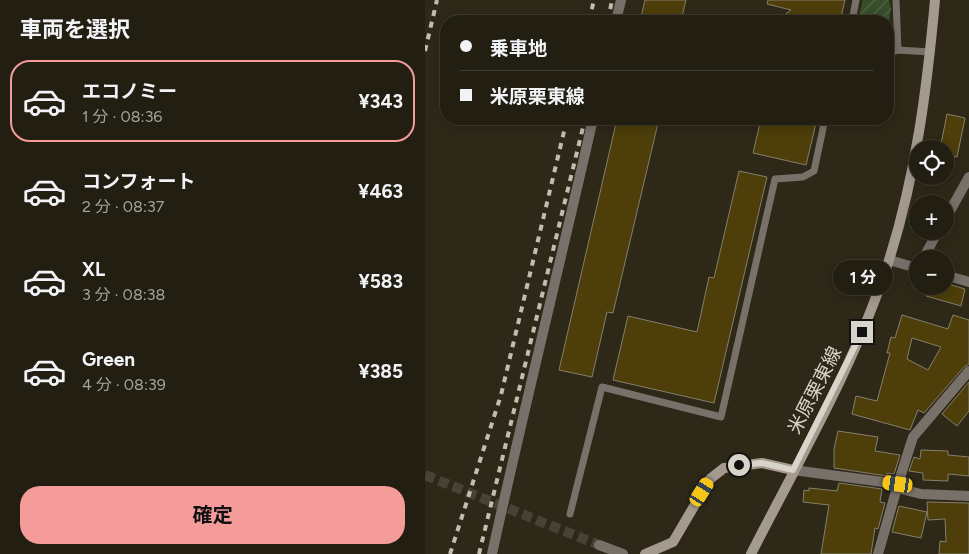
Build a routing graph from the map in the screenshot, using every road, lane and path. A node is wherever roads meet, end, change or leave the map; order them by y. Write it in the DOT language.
graph roads {
  1 [pos="621,0"];
  2 [pos="856,0"];
  3 [pos="896,0"];
  4 [pos="935,0"];
  5 [pos="617,15"];
  6 [pos="852,15"];
  7 [pos="898,50"];
  8 [pos="894,51"];
  9 [pos="930,52"];
  10 [pos="592,125"];
  11 [pos="824,125"];
  12 [pos="969,177"];
  13 [pos="954,204"];
  14 [pos="889,260"];
  15 [pos="909,266"];
  16 [pos="954,278"];
  17 [pos="969,282"];
  18 [pos="969,371"];
  19 [pos="793,470"];
  20 [pos="897,486"];
  21 [pos="969,496"];
  22 [pos="570,514"];
  23 [pos="599,545"];
  24 [pos="492,554"];
  25 [pos="623,554"];
  26 [pos="645,554"];
  27 [pos="751,554"];
  28 [pos="878,554"];
  1 -- 5 [label="street"];
  2 -- 6 [label="lane"];
  3 -- 7 [label="lane"];
  4 -- 9 [label="main road, 米原栗東線"];
  7 -- 8 [label="lane"];
  7 -- 9 [label="lane"];
  9 -- 14 [label="main road, 米原栗東線"];
  10 -- 24 [label="street"];
  11 -- 22 [label="lane"];
  12 -- 13 [label="street"];
  14 -- 15 [label="street"];
  14 -- 19 [label="main road, 米原栗東線"];
  16 -- 17 [label="street"];
  18 -- 20 [label="street"];
  19 -- 20 [label="street"];
  19 -- 26 [label="main road"];
  19 -- 27 [label="main road, 米原栗東線"];
  20 -- 21 [label="street"];
  20 -- 28 [label="street"];
  23 -- 25 [label="street"];
}
